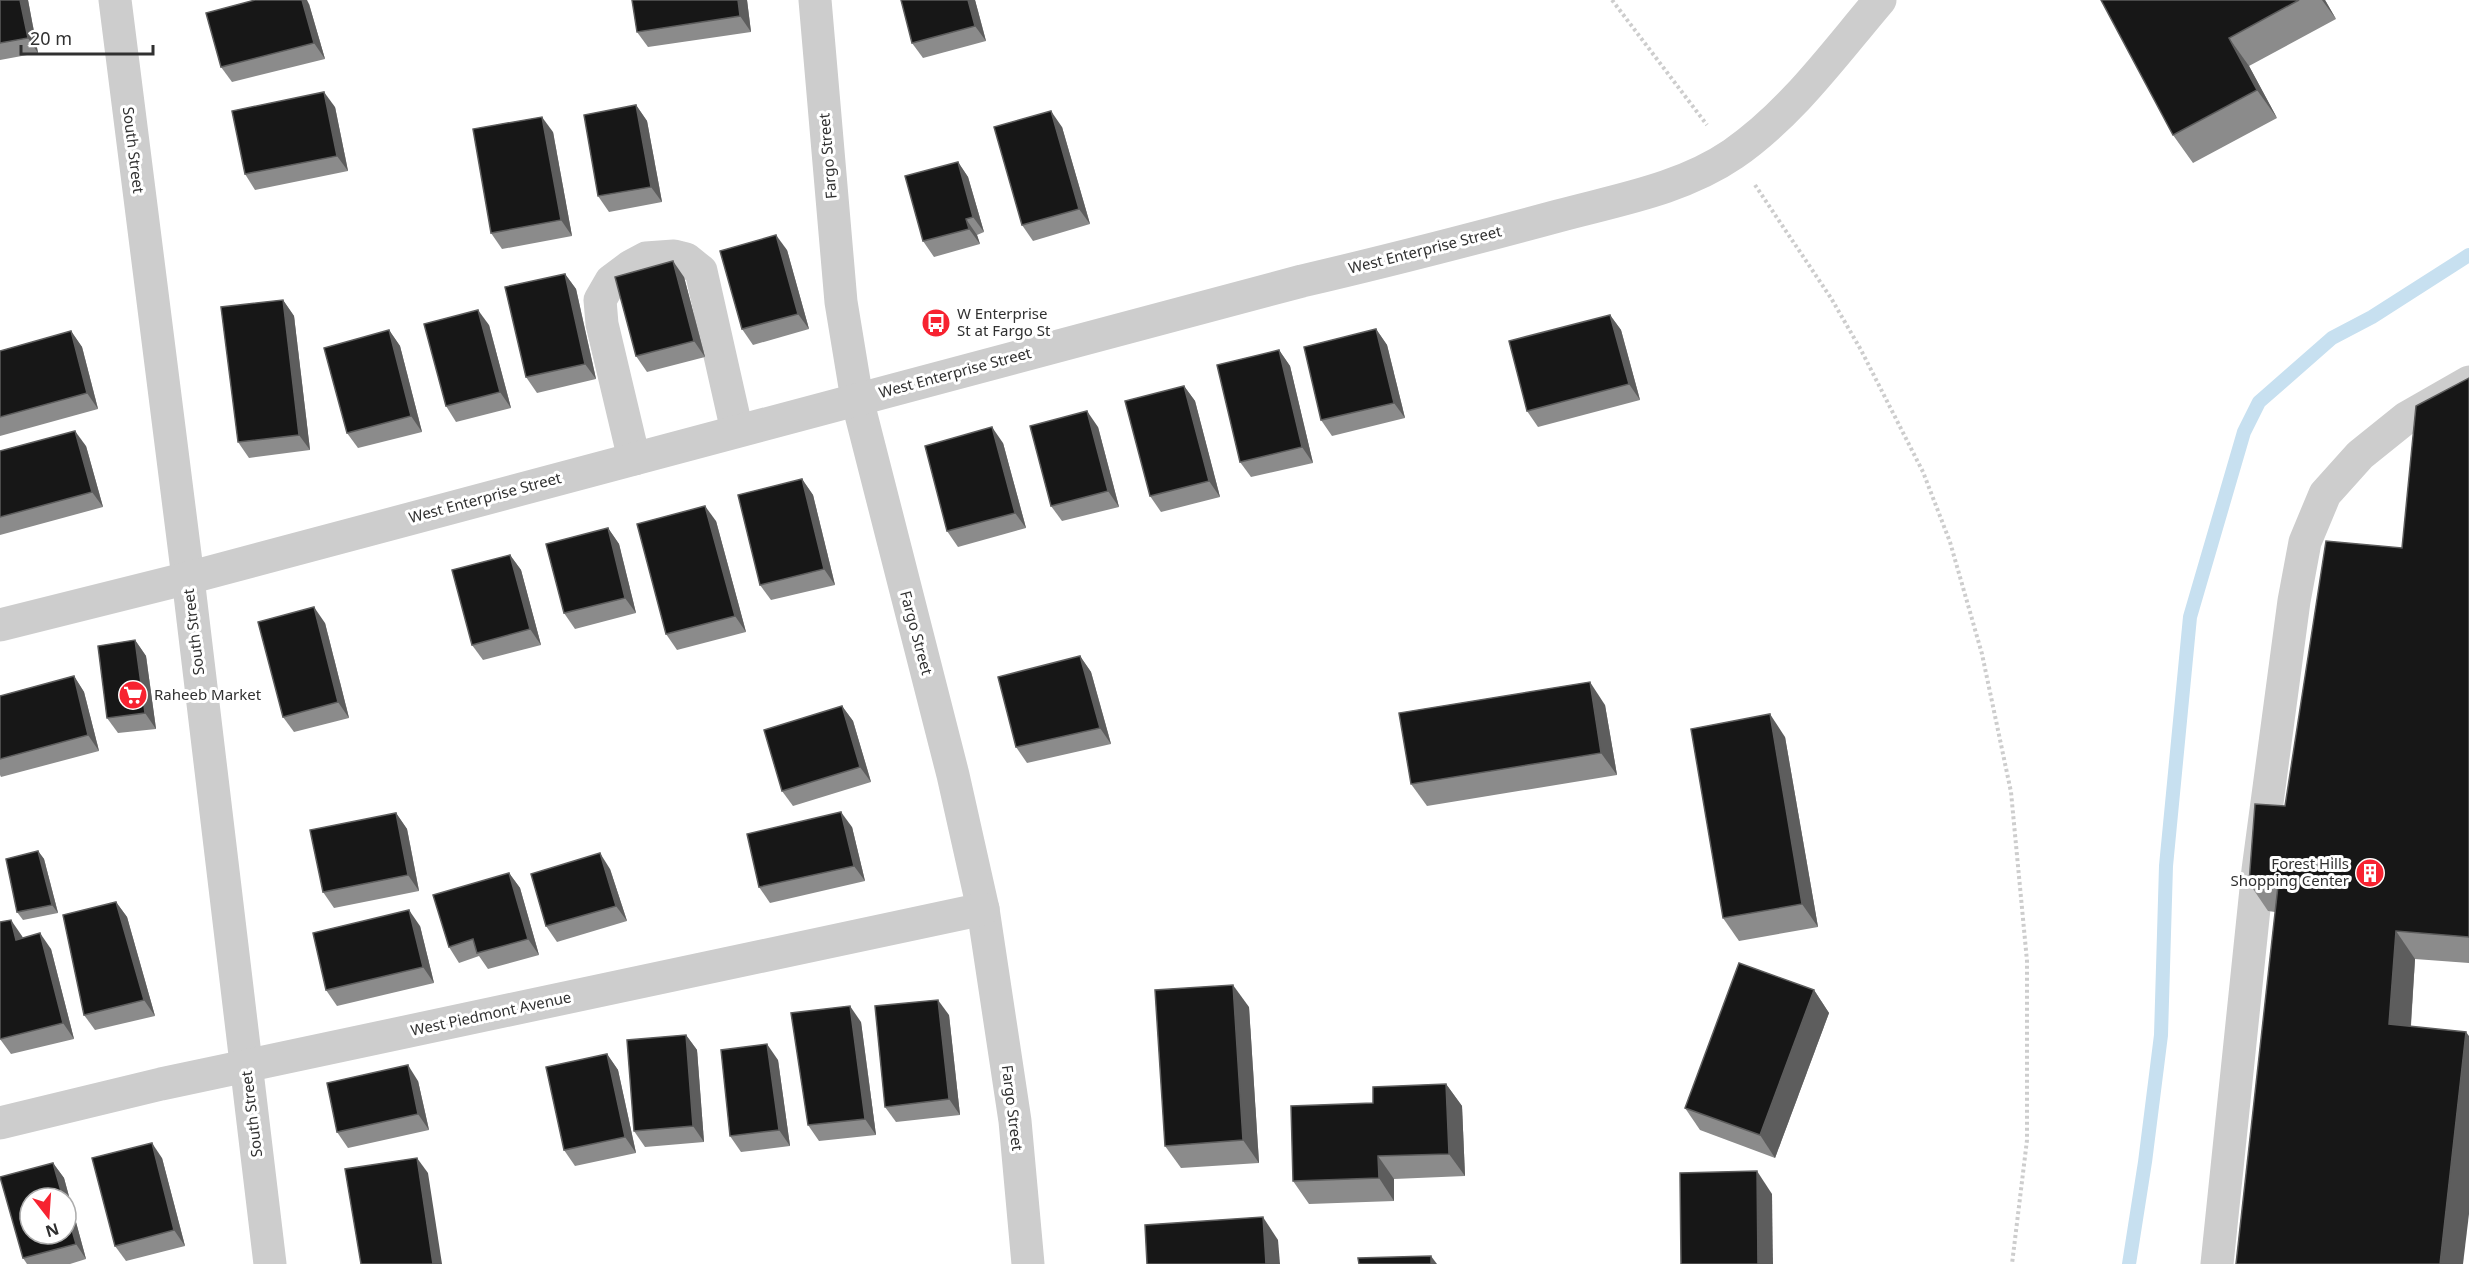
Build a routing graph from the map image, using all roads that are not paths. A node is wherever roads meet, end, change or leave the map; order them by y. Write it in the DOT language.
graph roads {
  1 [pos="115,0"];
  2 [pos="815,0"];
  3 [pos="1880,0"];
  4 [pos="2469,382"];
  5 [pos="857,399"];
  6 [pos="737,431"];
  7 [pos="634,459"];
  8 [pos="188,578"];
  9 [pos="0,625"];
  10 [pos="983,909"];
  11 [pos="246,1066"];
  12 [pos="0,1123"];
  13 [pos="270,1264"];
  14 [pos="1028,1264"];
  15 [pos="2217,1264"];
  1 -- 8 [label="street, South Street"];
  2 -- 5 [label="street, Fargo Street"];
  3 -- 5 [label="street, West Enterprise Street"];
  4 -- 15 [label="street"];
  5 -- 6 [label="street, West Enterprise Street"];
  5 -- 10 [label="street, Fargo Street"];
  6 -- 7 [label="street, West Enterprise Street"];
  6 -- 7 [label="street"];
  7 -- 8 [label="street, West Enterprise Street"];
  8 -- 9 [label="street, West Enterprise Street"];
  8 -- 11 [label="street, South Street"];
  10 -- 11 [label="street, West Piedmont Avenue"];
  10 -- 14 [label="street, Fargo Street"];
  11 -- 12 [label="street, West Piedmont Avenue"];
  11 -- 13 [label="street, South Street"];
}
